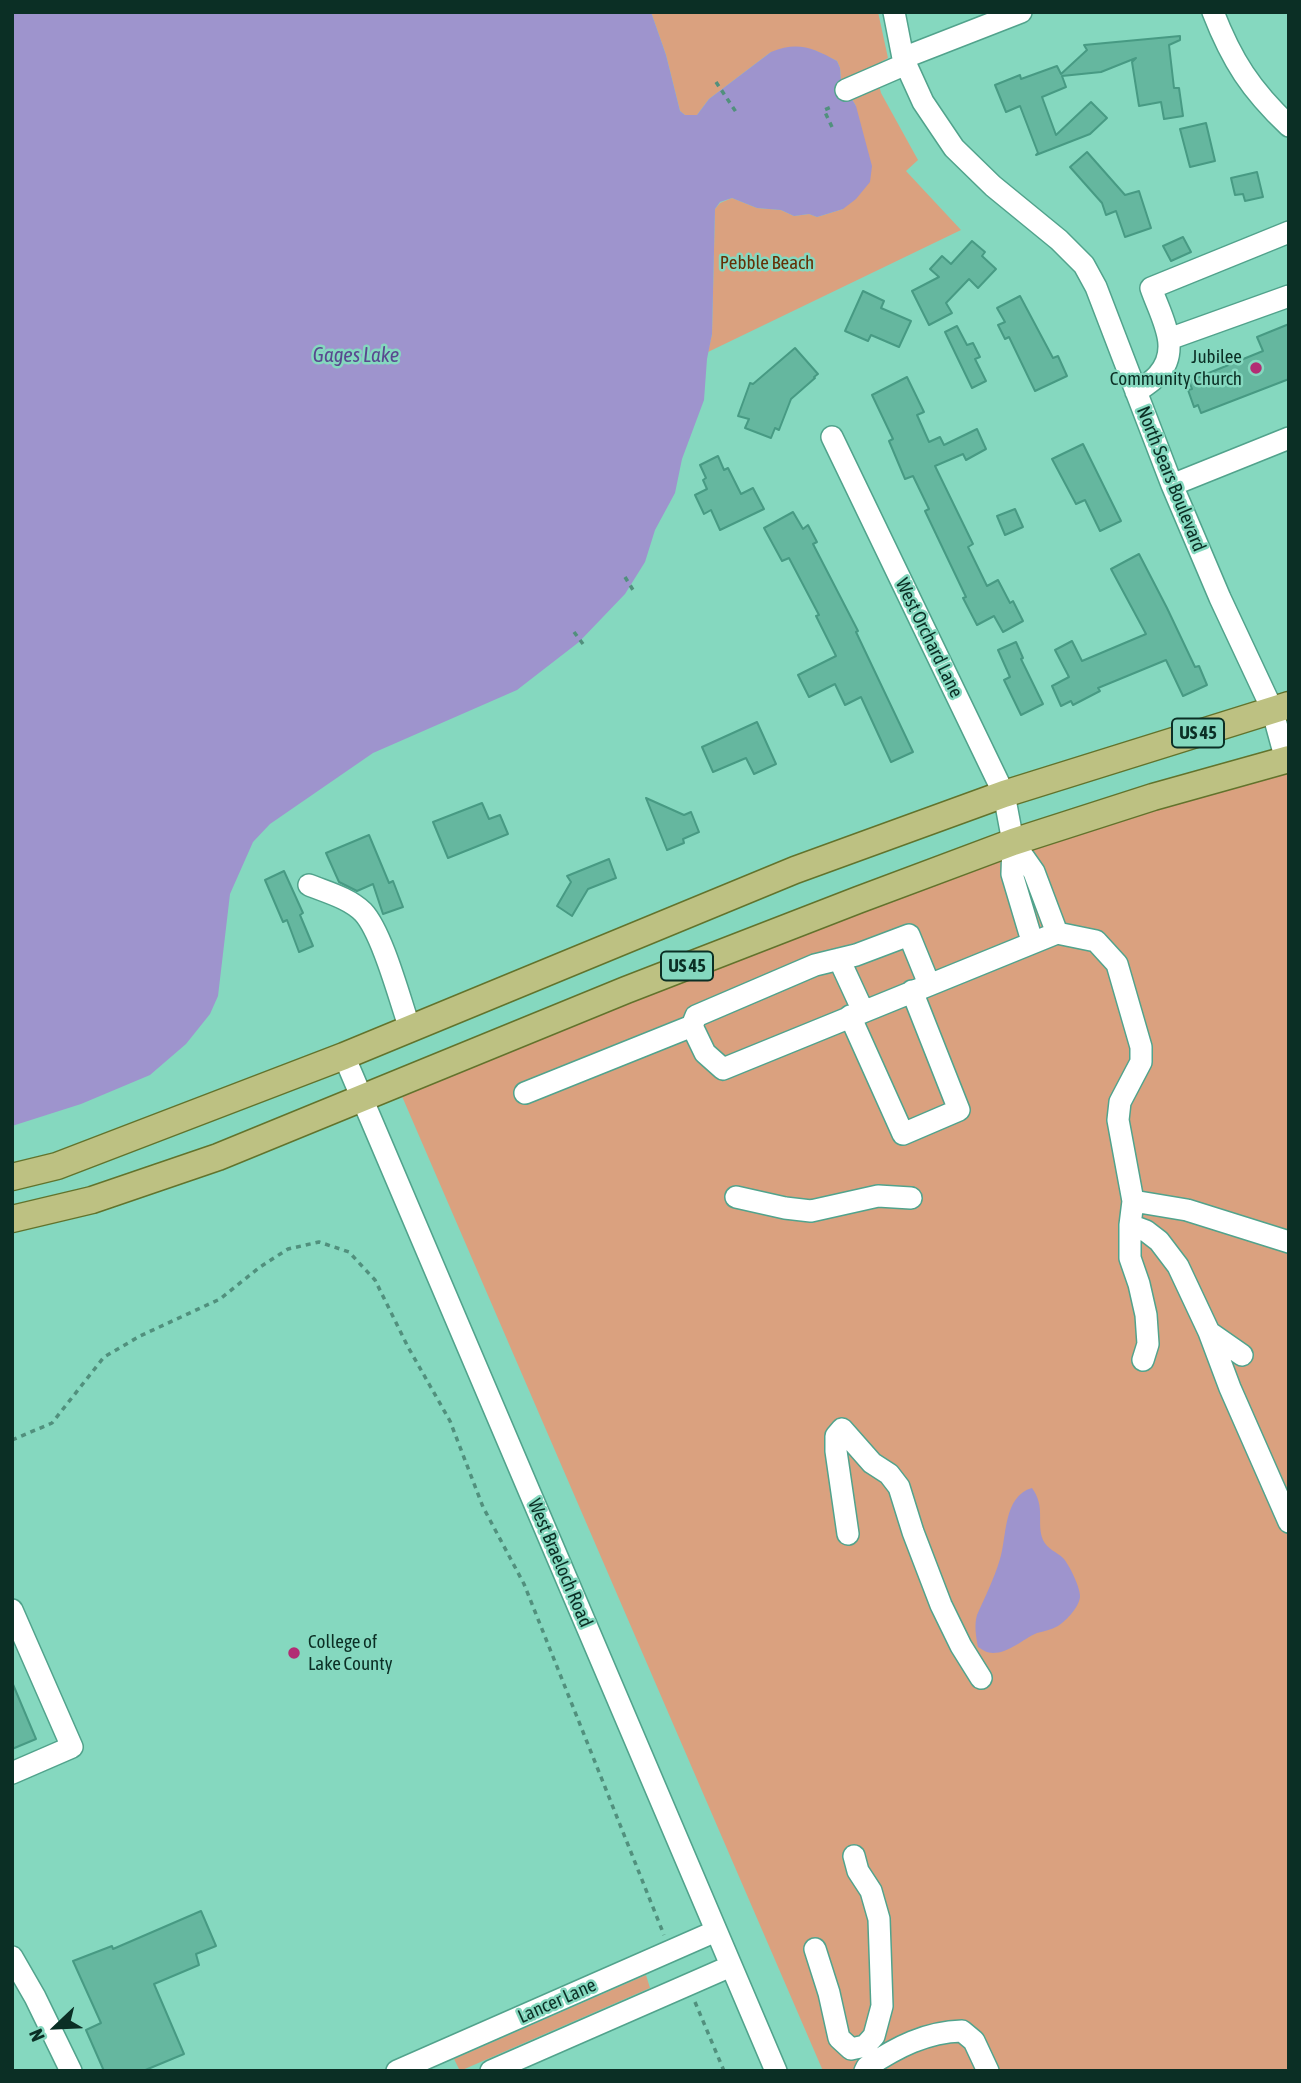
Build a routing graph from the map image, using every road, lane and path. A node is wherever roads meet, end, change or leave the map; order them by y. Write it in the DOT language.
graph roads {
  1 [pos="894,12"];
  2 [pos="1021,12"];
  3 [pos="1213,12"];
  4 [pos="904,61"];
  5 [pos="716,82"];
  6 [pos="844,96"];
  7 [pos="736,112"];
  8 [pos="1289,126"];
  9 [pos="832,127"];
  10 [pos="1289,232"];
  11 [pos="1289,296"];
  12 [pos="1169,339"];
  13 [pos="1136,392"];
  14 [pos="832,437"];
  15 [pos="1289,438"];
  16 [pos="1172,485"];
  17 [pos="625,577"];
  18 [pos="633,590"];
  19 [pos="574,632"];
  20 [pos="583,644"];
  21 [pos="1280,707"];
  22 [pos="1287,760"];
  23 [pos="1004,794"];
  24 [pos="1013,842"];
  25 [pos="309,885"];
  26 [pos="1057,933"];
  27 [pos="1032,942"];
  28 [pos="839,959"];
  29 [pos="921,987"];
  30 [pos="856,1014"];
  31 [pos="692,1026"];
  32 [pos="410,1029"];
  33 [pos="344,1056"];
  34 [pos="524,1093"];
  35 [pos="363,1098"];
  36 [pos="12,1177"];
  37 [pos="736,1197"];
  38 [pos="911,1198"];
  39 [pos="1133,1201"];
  40 [pos="12,1219"];
  41 [pos="1130,1225"];
  42 [pos="1289,1242"];
  43 [pos="1209,1332"];
  44 [pos="1241,1355"];
  45 [pos="1143,1360"];
  46 [pos="12,1440"];
  47 [pos="1289,1522"];
  48 [pos="848,1534"];
  49 [pos="12,1610"];
  50 [pos="981,1678"];
  51 [pos="12,1773"];
  52 [pos="854,1856"];
  53 [pos="716,1930"];
  54 [pos="664,1934"];
  55 [pos="816,1949"];
  56 [pos="12,1957"];
  57 [pos="732,1966"];
  58 [pos="696,2003"];
  59 [pos="408,2069"];
  60 [pos="71,2071"];
  61 [pos="491,2071"];
  62 [pos="724,2071"];
  63 [pos="776,2071"];
  64 [pos="865,2071"];
  65 [pos="988,2071"];
  1 -- 4 [label="street, North Sears Boulevard"];
  2 -- 4 [label="street"];
  3 -- 8 [label="street"];
  4 -- 6 [label="street"];
  4 -- 13 [label="street, North Sears Boulevard"];
  5 -- 7 [label="path"];
  6 -- 9 [label="path"];
  10 -- 12 [label="street"];
  11 -- 12 [label="street"];
  12 -- 13 [label="street"];
  13 -- 16 [label="street, North Sears Boulevard"];
  14 -- 23 [label="street, West Orchard Lane"];
  15 -- 16 [label="street"];
  16 -- 21 [label="street, North Sears Boulevard"];
  17 -- 18 [label="path"];
  19 -- 20 [label="path"];
  21 -- 22 [label="street, North Sears Boulevard"];
  21 -- 23 [label="main road, US 45"];
  22 -- 24 [label="main road, US 45"];
  23 -- 24 [label="street, West Orchard Lane"];
  23 -- 32 [label="main road, US 45"];
  24 -- 26 [label="street"];
  24 -- 27 [label="street"];
  24 -- 35 [label="main road, US 45"];
  25 -- 32 [label="street"];
  26 -- 27 [label="street"];
  26 -- 39 [label="street"];
  27 -- 29 [label="street"];
  28 -- 29 [label="street"];
  28 -- 30 [label="street"];
  28 -- 31 [label="street"];
  29 -- 30 [label="street"];
  29 -- 30 [label="street"];
  30 -- 31 [label="street"];
  31 -- 34 [label="street"];
  32 -- 33 [label="main road, US 45"];
  33 -- 35 [label="street, West Braeloch Road"];
  33 -- 36 [label="main road, US 45"];
  35 -- 40 [label="main road, US 45"];
  35 -- 53 [label="street, West Braeloch Road"];
  37 -- 38 [label="street"];
  39 -- 41 [label="street"];
  39 -- 42 [label="street"];
  41 -- 43 [label="street"];
  41 -- 45 [label="street"];
  43 -- 44 [label="street"];
  43 -- 47 [label="street"];
  46 -- 54 [label="path"];
  48 -- 50 [label="street"];
  49 -- 51 [label="street"];
  52 -- 55 [label="street"];
  53 -- 57 [label="street, West Braeloch Road"];
  53 -- 59 [label="street, Lancer Lane"];
  56 -- 60 [label="street"];
  57 -- 61 [label="street, Lancer Lane"];
  57 -- 63 [label="street, West Braeloch Road"];
  58 -- 62 [label="path"];
  64 -- 65 [label="street"];
}
